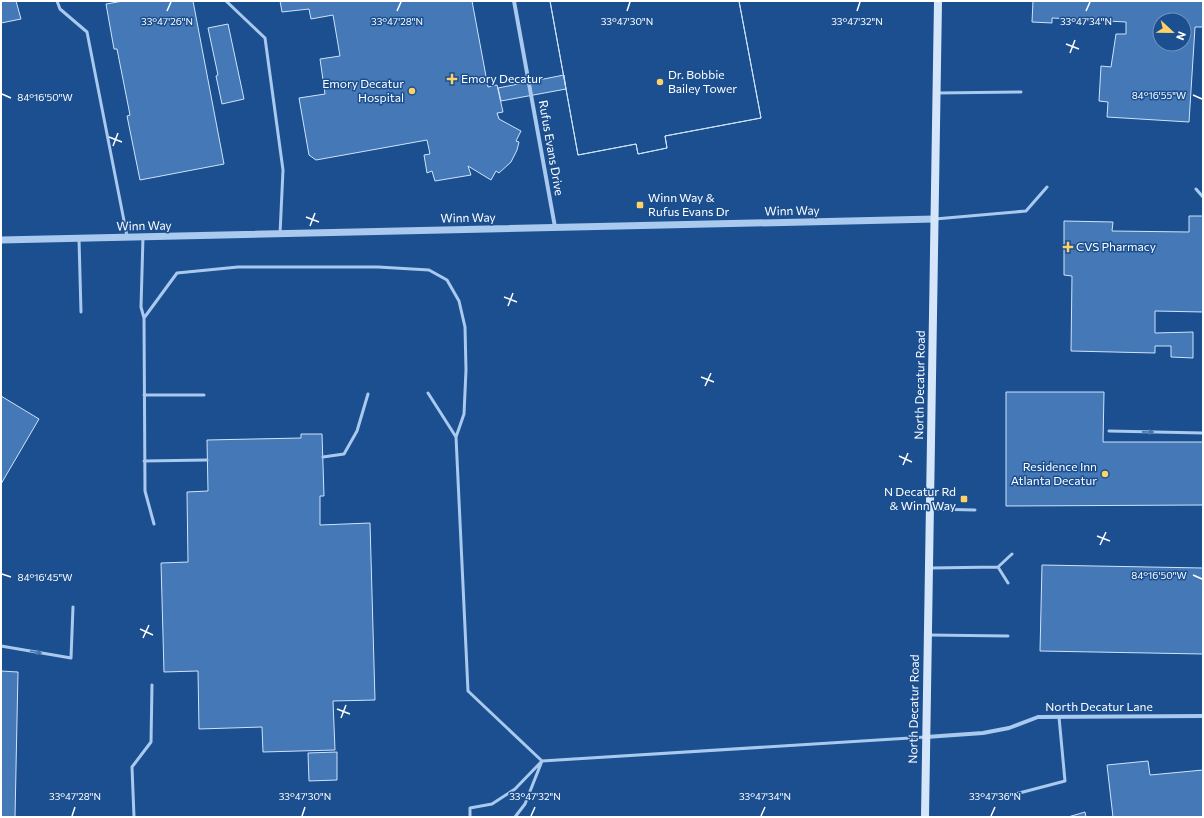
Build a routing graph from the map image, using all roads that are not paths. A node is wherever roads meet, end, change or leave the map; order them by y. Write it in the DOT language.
graph roads {
  1 [pos="57,1"];
  2 [pos="226,1"];
  3 [pos="514,1"];
  4 [pos="938,1"];
  5 [pos="1021,92"];
  6 [pos="937,93"];
  7 [pos="1047,187"];
  8 [pos="1196,189"];
  9 [pos="1203,197"];
  10 [pos="935,219"];
  11 [pos="555,227"];
  12 [pos="280,235"];
  13 [pos="143,237"];
  14 [pos="127,238"];
  15 [pos="79,239"];
  16 [pos="1,240"];
  17 [pos="81,312"];
  18 [pos="144,318"];
  19 [pos="428,393"];
  20 [pos="368,394"];
  21 [pos="144,395"];
  22 [pos="204,395"];
  23 [pos="1109,431"];
  24 [pos="1203,433"];
  25 [pos="456,437"];
  26 [pos="323,457"];
  27 [pos="207,460"];
  28 [pos="144,461"];
  29 [pos="929,509"];
  30 [pos="975,510"];
  31 [pos="154,524"];
  32 [pos="1012,554"];
  33 [pos="998,567"];
  34 [pos="928,568"];
  35 [pos="1008,583"];
  36 [pos="73,607"];
  37 [pos="927,635"];
  38 [pos="1008,636"];
  39 [pos="1,646"];
  40 [pos="152,685"];
  41 [pos="1203,716"];
  42 [pos="1059,717"];
  43 [pos="926,737"];
  44 [pos="542,761"];
  45 [pos="1008,796"];
  46 [pos="134,817"];
  47 [pos="470,817"];
  48 [pos="515,817"];
  49 [pos="925,817"];
  1 -- 14 [label="lane"];
  2 -- 12 [label="lane"];
  3 -- 11 [label="street, Rufus Evans Drive"];
  4 -- 6 [label="main road, North Decatur Road"];
  5 -- 6 [label="lane"];
  6 -- 10 [label="main road, North Decatur Road"];
  7 -- 10 [label="lane"];
  8 -- 9 [label="lane"];
  10 -- 11 [label="street, Winn Way"];
  10 -- 29 [label="main road, North Decatur Road"];
  11 -- 12 [label="street, Winn Way"];
  12 -- 13 [label="street, Winn Way"];
  13 -- 14 [label="street, Winn Way"];
  13 -- 18 [label="lane"];
  14 -- 15 [label="street, Winn Way"];
  15 -- 16 [label="street, Winn Way"];
  15 -- 17 [label="lane"];
  18 -- 21 [label="lane"];
  18 -- 25 [label="lane"];
  19 -- 25 [label="lane"];
  20 -- 26 [label="lane"];
  21 -- 22 [label="lane"];
  21 -- 28 [label="lane"];
  23 -- 24 [label="lane, one-way"];
  25 -- 44 [label="lane"];
  27 -- 28 [label="lane"];
  28 -- 31 [label="lane"];
  29 -- 30 [label="lane"];
  29 -- 34 [label="main road, North Decatur Road"];
  32 -- 33 [label="lane"];
  33 -- 34 [label="lane"];
  33 -- 35 [label="lane"];
  34 -- 37 [label="main road, North Decatur Road"];
  39 -- 36 [label="lane, one-way"];
  37 -- 38 [label="lane"];
  37 -- 43 [label="main road, North Decatur Road"];
  40 -- 46 [label="lane"];
  41 -- 42 [label="street, North Decatur Lane"];
  42 -- 43 [label="street, North Decatur Lane"];
  42 -- 45 [label="lane"];
  43 -- 44 [label="lane"];
  43 -- 49 [label="main road, North Decatur Road"];
  44 -- 47 [label="lane"];
  44 -- 48 [label="lane"];
}
